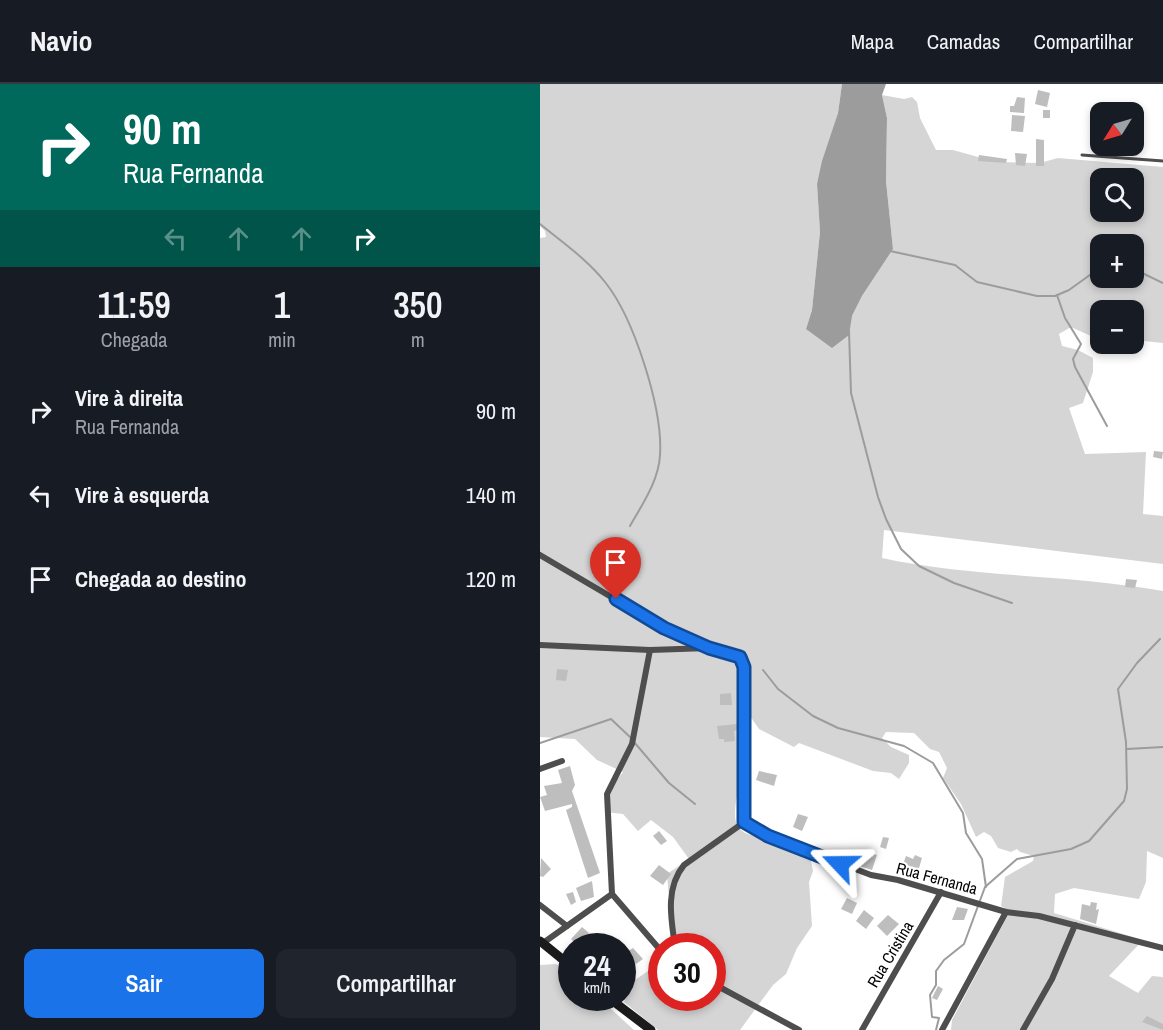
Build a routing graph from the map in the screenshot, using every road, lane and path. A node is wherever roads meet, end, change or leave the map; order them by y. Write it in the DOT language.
graph roads {
  1 [pos="1082,155"];
  2 [pos="1163,161"];
  3 [pos="540,555"];
  4 [pos="540,645"];
  5 [pos="709,648"];
  6 [pos="651,650"];
  7 [pos="562,761"];
  8 [pos="540,769"];
  9 [pos="744,822"];
  10 [pos="941,892"];
  11 [pos="612,894"];
  12 [pos="540,905"];
  13 [pos="1006,912"];
  14 [pos="1075,925"];
  15 [pos="567,926"];
  16 [pos="674,933"];
  17 [pos="648,936"];
  18 [pos="541,942"];
  19 [pos="1163,948"];
  20 [pos="558,956"];
  21 [pos="726,991"];
  22 [pos="626,1011"];
  23 [pos="651,1030"];
  24 [pos="799,1030"];
  25 [pos="862,1030"];
  26 [pos="942,1030"];
  27 [pos="1023,1030"];
  1 -- 2 [label="lane"];
  3 -- 5 [label="street"];
  4 -- 6 [label="street"];
  5 -- 6 [label="street"];
  5 -- 9 [label="street"];
  6 -- 11 [label="street"];
  7 -- 8 [label="street"];
  9 -- 10 [label="street, Rua Fernanda"];
  9 -- 16 [label="street"];
  10 -- 13 [label="street, Rua Fernanda"];
  10 -- 25 [label="street, Rua Cristina"];
  11 -- 15 [label="street"];
  11 -- 17 [label="street"];
  12 -- 15 [label="street"];
  13 -- 14 [label="street, Rua Fernanda"];
  13 -- 26 [label="street"];
  14 -- 19 [label="street, Rua Fernanda"];
  14 -- 27 [label="street"];
  15 -- 18 [label="street"];
  18 -- 20 [label="street"];
  21 -- 24 [label="street"];
  22 -- 23 [label="street"];
}
